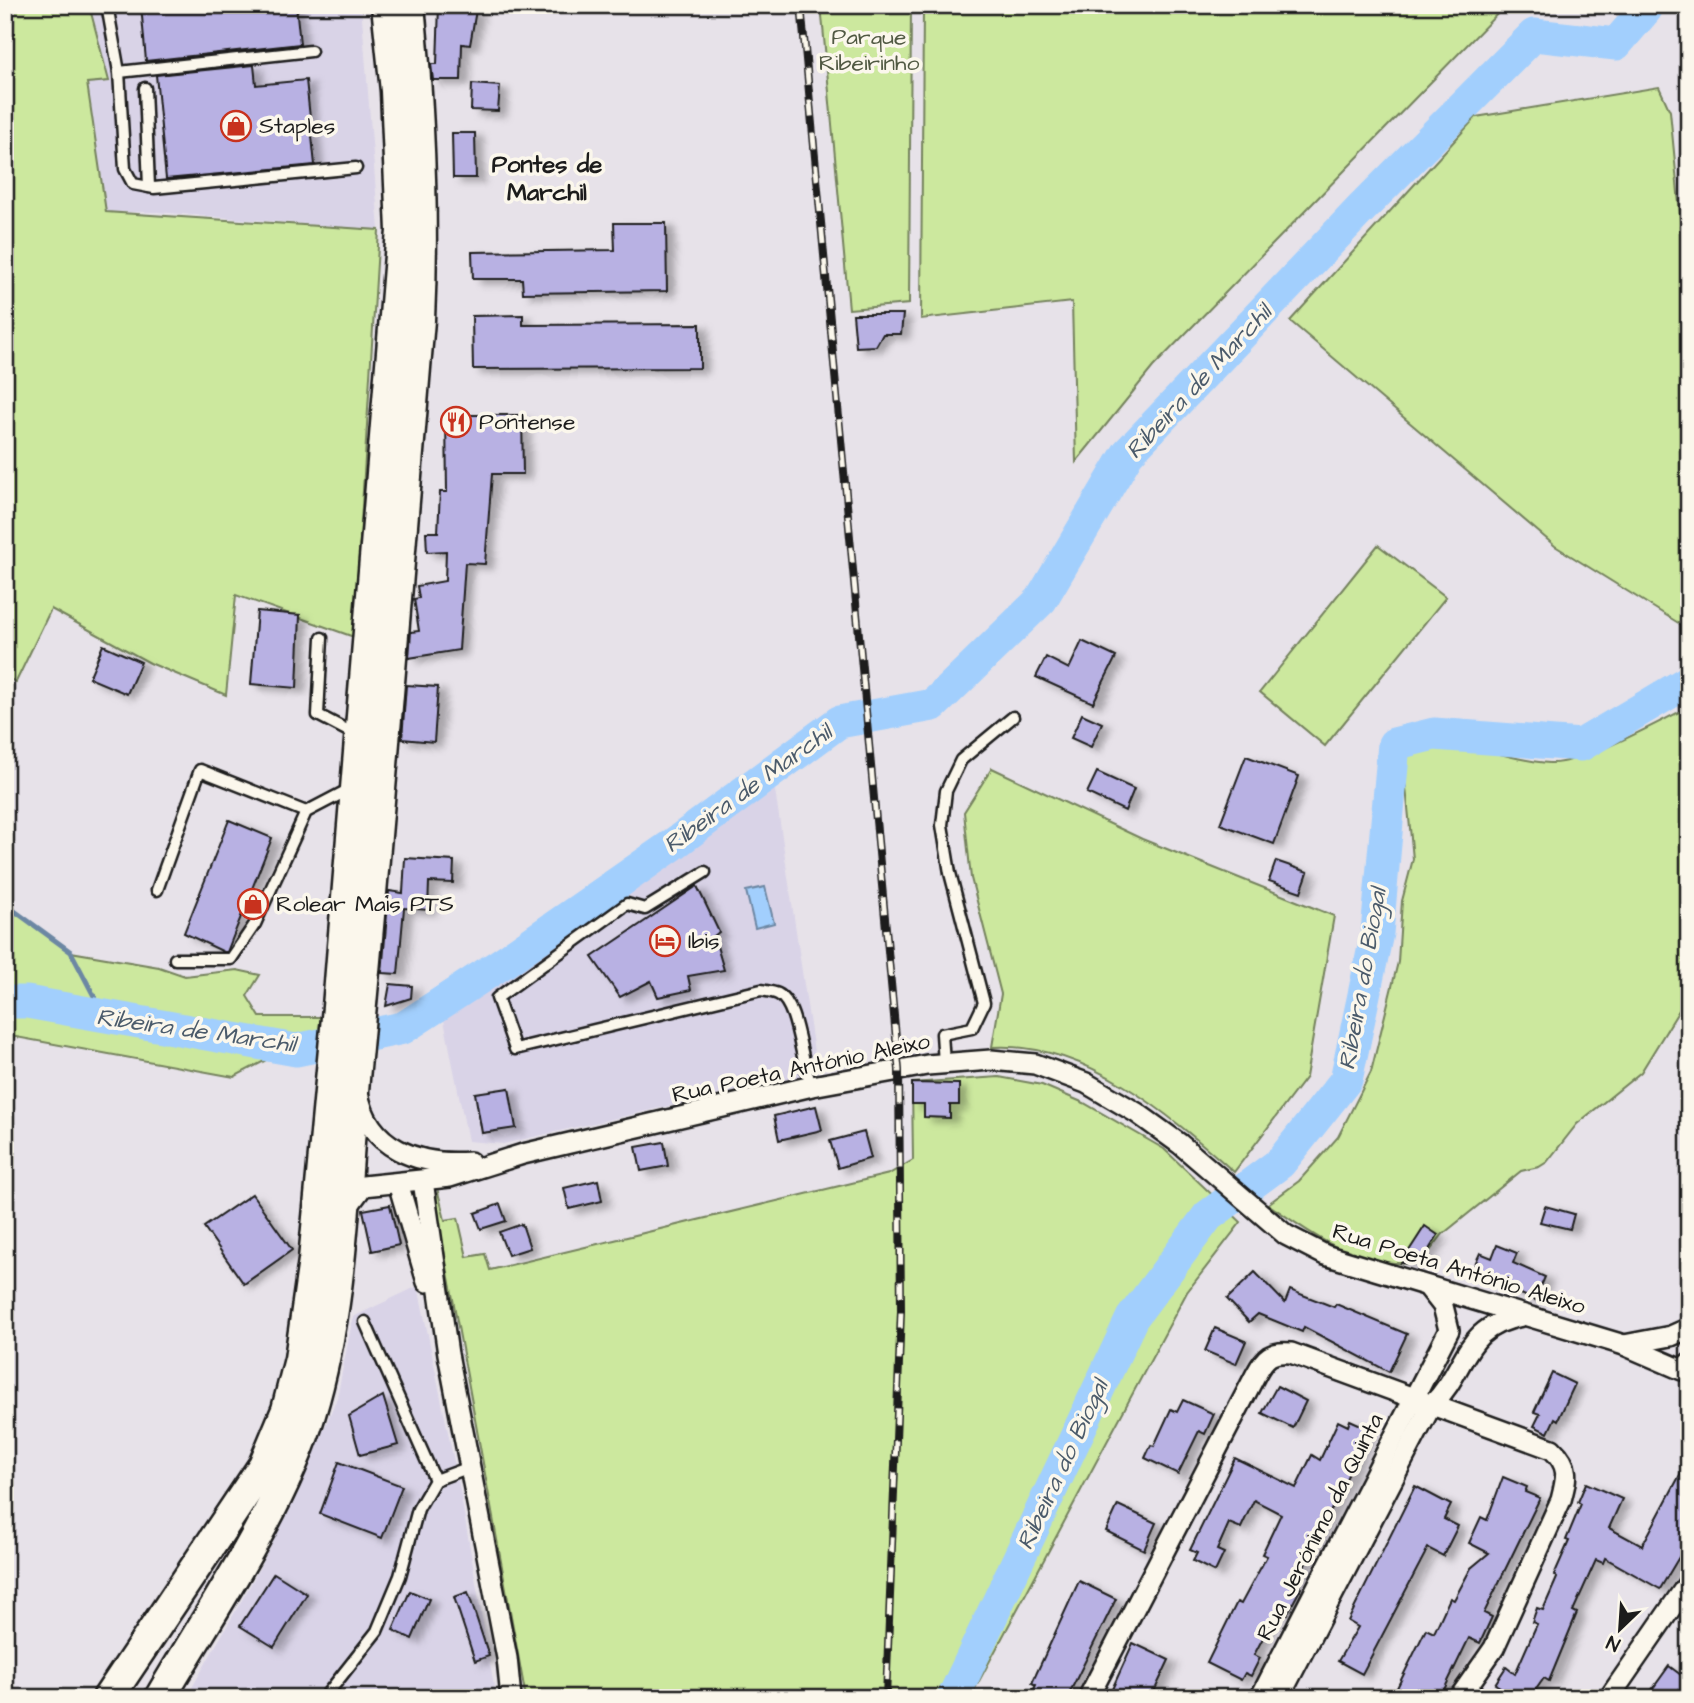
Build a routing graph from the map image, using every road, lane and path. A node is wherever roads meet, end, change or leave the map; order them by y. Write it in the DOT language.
graph roads {
  1 [pos="107,5"];
  2 [pos="387,5"];
  3 [pos="409,5"];
  4 [pos="311,51"];
  5 [pos="119,72"];
  6 [pos="145,88"];
  7 [pos="356,169"];
  8 [pos="149,187"];
  9 [pos="322,638"];
  10 [pos="1013,717"];
  11 [pos="360,738"];
  12 [pos="356,785"];
  13 [pos="306,812"];
  14 [pos="705,872"];
  15 [pos="157,890"];
  16 [pos="175,960"];
  17 [pos="350,1007"];
  18 [pos="944,1063"];
  19 [pos="344,1069"];
  20 [pos="812,1086"];
  21 [pos="523,1154"];
  22 [pos="423,1181"];
  23 [pos="398,1183"];
  24 [pos="342,1216"];
  25 [pos="1428,1287"];
  26 [pos="1472,1304"];
  27 [pos="1523,1315"];
  28 [pos="365,1322"];
  29 [pos="1449,1330"];
  30 [pos="1680,1332"];
  31 [pos="1624,1345"];
  32 [pos="1471,1346"];
  33 [pos="447,1354"];
  34 [pos="1686,1370"];
  35 [pos="1423,1377"];
  36 [pos="1451,1383"];
  37 [pos="1393,1391"];
  38 [pos="1422,1402"];
  39 [pos="1472,1422"];
  40 [pos="470,1467"];
  41 [pos="435,1480"];
  42 [pos="1689,1582"];
  43 [pos="108,1698"];
  44 [pos="160,1698"];
  45 [pos="324,1698"];
  46 [pos="512,1698"];
  47 [pos="1088,1698"];
  48 [pos="1260,1698"];
  49 [pos="1279,1698"];
  50 [pos="1459,1698"];
  51 [pos="1609,1698"];
  1 -- 5 [label="lane"];
  2 -- 11 [label="main road"];
  3 -- 17 [label="main road"];
  4 -- 5 [label="lane"];
  5 -- 8 [label="lane"];
  6 -- 8 [label="lane"];
  7 -- 8 [label="lane"];
  9 -- 11 [label="lane"];
  10 -- 18 [label="lane"];
  11 -- 12 [label="main road"];
  12 -- 13 [label="lane"];
  12 -- 17 [label="main road"];
  13 -- 15 [label="lane"];
  13 -- 16 [label="lane"];
  14 -- 20 [label="lane"];
  17 -- 19 [label="main road"];
  18 -- 20 [label="street, Rua Poeta António Aleixo"];
  18 -- 25 [label="street, Rua Poeta António Aleixo"];
  19 -- 21 [label="street, Rua Poeta António Aleixo"];
  19 -- 24 [label="main road"];
  19 -- 43 [label="main road"];
  20 -- 21 [label="street, Rua Poeta António Aleixo"];
  21 -- 22 [label="street, Rua Poeta António Aleixo"];
  22 -- 23 [label="street, Rua Poeta António Aleixo"];
  22 -- 33 [label="street"];
  23 -- 24 [label="street, Rua Poeta António Aleixo"];
  23 -- 33 [label="street"];
  24 -- 44 [label="main road"];
  25 -- 26 [label="street, Rua Poeta António Aleixo"];
  25 -- 29 [label="street"];
  26 -- 27 [label="street, Rua Poeta António Aleixo"];
  26 -- 29 [label="street, Rua Jerónimo da Quinta"];
  26 -- 32 [label="street, Rua Jerónimo da Quinta"];
  27 -- 31 [label="street, Rua Poeta António Aleixo"];
  27 -- 32 [label="street, Rua Jerónimo da Quinta"];
  28 -- 41 [label="lane"];
  29 -- 35 [label="street, Rua Jerónimo da Quinta"];
  30 -- 31 [label="street, Rua Poeta António Aleixo"];
  30 -- 34 [label="street"];
  31 -- 34 [label="street"];
  32 -- 36 [label="street, Rua Jerónimo da Quinta"];
  33 -- 40 [label="street"];
  35 -- 37 [label="street, Rua Jerónimo da Quinta"];
  35 -- 38 [label="street, Rua Jerónimo da Quinta"];
  36 -- 38 [label="street, Rua Jerónimo da Quinta"];
  36 -- 39 [label="street"];
  37 -- 38 [label="street"];
  37 -- 47 [label="street"];
  38 -- 39 [label="street"];
  38 -- 48 [label="street, Rua Jerónimo da Quinta"];
  38 -- 49 [label="street, Rua Jerónimo da Quinta"];
  39 -- 50 [label="street"];
  40 -- 41 [label="lane"];
  40 -- 46 [label="street"];
  41 -- 45 [label="lane"];
  42 -- 51 [label="street"];
}
